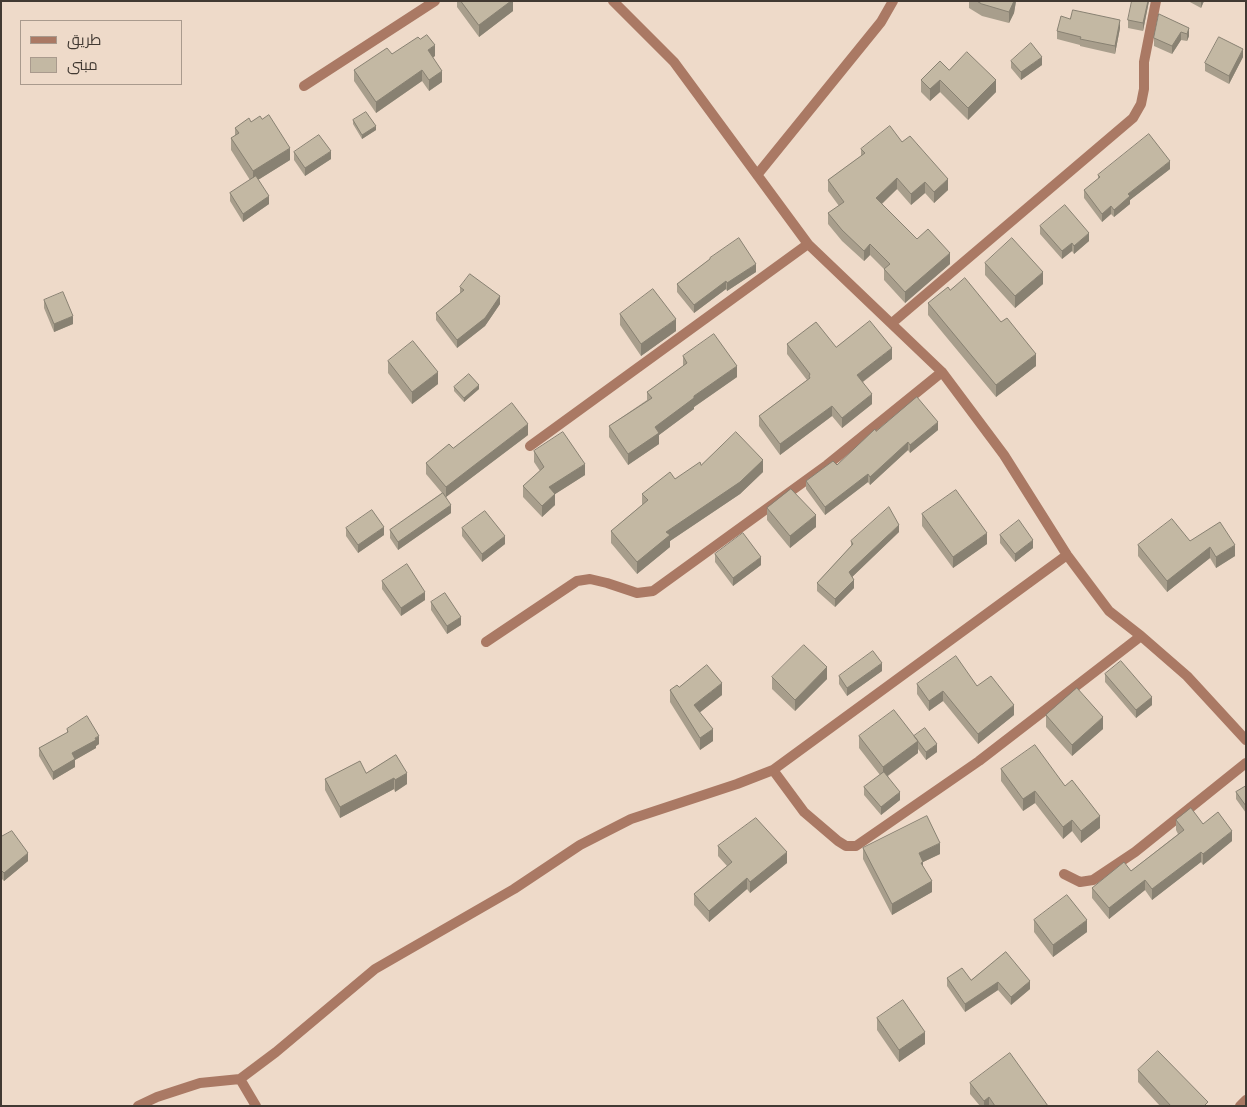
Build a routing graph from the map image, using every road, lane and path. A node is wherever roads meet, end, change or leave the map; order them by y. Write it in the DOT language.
graph roads {
  1 [pos="435,1"];
  2 [pos="613,1"];
  3 [pos="893,1"];
  4 [pos="1156,1"];
  5 [pos="304,86"];
  6 [pos="756,175"];
  7 [pos="808,244"];
  8 [pos="892,323"];
  9 [pos="942,372"];
  10 [pos="530,446"];
  11 [pos="1067,555"];
  12 [pos="1141,636"];
  13 [pos="486,642"];
  14 [pos="1246,740"];
  15 [pos="1246,763"];
  16 [pos="773,770"];
  17 [pos="1064,874"];
  18 [pos="240,1079"];
  19 [pos="1246,1100"];
  20 [pos="138,1106"];
  21 [pos="256,1106"];
  22 [pos="1240,1106"];
  1 -- 5 [label="street"];
  2 -- 6 [label="street"];
  3 -- 6 [label="street"];
  4 -- 8 [label="street"];
  6 -- 7 [label="street"];
  7 -- 8 [label="street"];
  7 -- 10 [label="street"];
  8 -- 9 [label="street"];
  9 -- 11 [label="street"];
  9 -- 13 [label="street"];
  11 -- 12 [label="street"];
  11 -- 16 [label="street"];
  12 -- 14 [label="street"];
  12 -- 16 [label="street"];
  15 -- 17 [label="street"];
  16 -- 18 [label="street"];
  18 -- 20 [label="street"];
  18 -- 21 [label="street"];
  19 -- 22 [label="street"];
}
